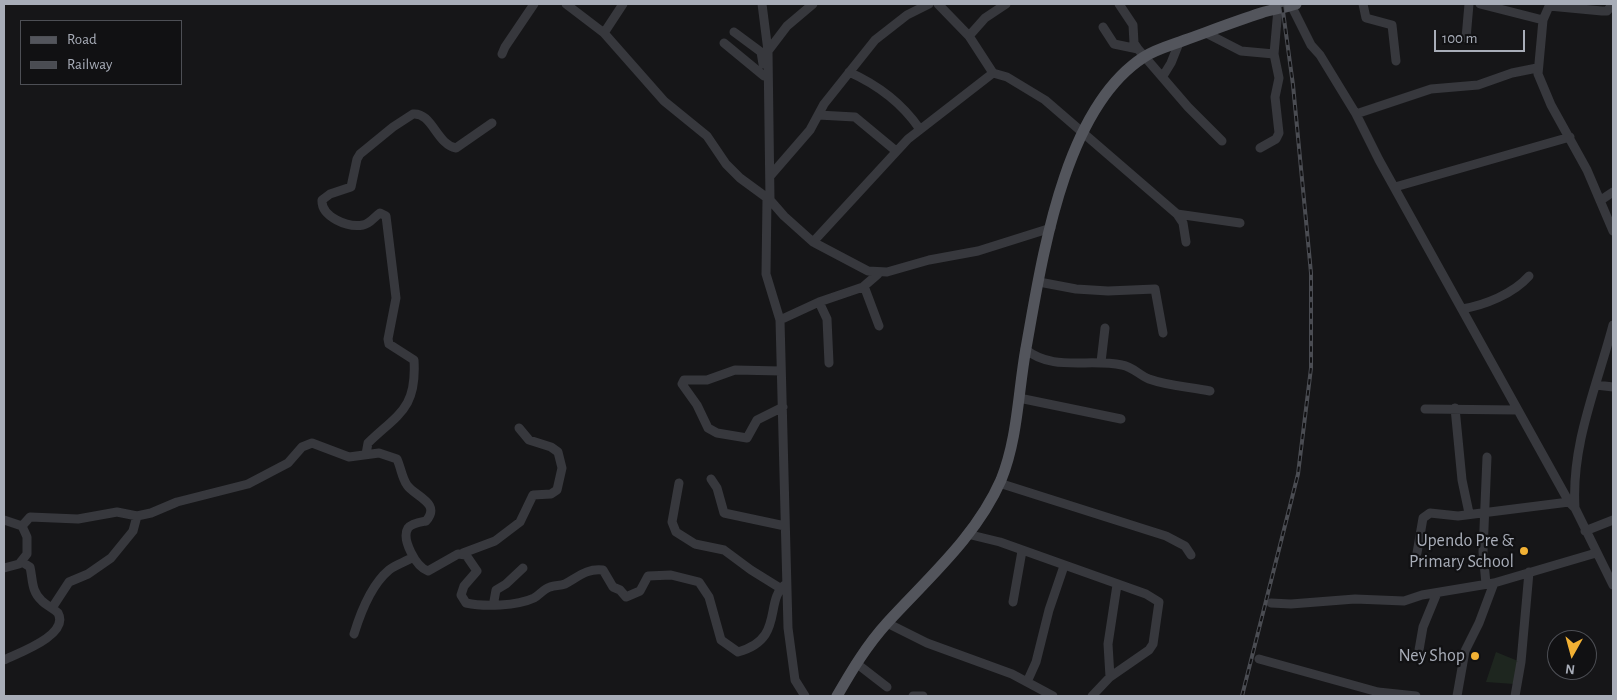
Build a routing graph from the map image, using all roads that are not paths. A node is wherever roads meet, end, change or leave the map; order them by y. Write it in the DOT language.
graph roads {
  1 [pos="534,4"];
  2 [pos="566,4"];
  3 [pos="623,4"];
  4 [pos="762,4"];
  5 [pos="813,4"];
  6 [pos="929,4"];
  7 [pos="938,4"];
  8 [pos="1006,4"];
  9 [pos="1119,4"];
  10 [pos="1293,4"];
  11 [pos="1363,4"];
  12 [pos="1469,4"];
  13 [pos="1480,4"];
  14 [pos="1613,4"];
  15 [pos="1550,5"];
  16 [pos="1277,6"];
  17 [pos="1543,20"];
  18 [pos="1103,27"];
  19 [pos="734,32"];
  20 [pos="1206,32"];
  21 [pos="604,33"];
  22 [pos="970,36"];
  23 [pos="1466,38"];
  24 [pos="724,43"];
  25 [pos="1179,43"];
  26 [pos="768,51"];
  27 [pos="1142,53"];
  28 [pos="502,54"];
  29 [pos="1274,54"];
  30 [pos="1396,61"];
  31 [pos="1537,68"];
  32 [pos="849,72"];
  33 [pos="992,73"];
  34 [pos="764,76"];
  35 [pos="1163,76"];
  36 [pos="769,92"];
  37 [pos="1356,114"];
  38 [pos="818,115"];
  39 [pos="492,123"];
  40 [pos="919,128"];
  41 [pos="1083,131"];
  42 [pos="1570,137"];
  43 [pos="1222,141"];
  44 [pos="1260,148"];
  45 [pos="896,151"];
  46 [pos="771,175"];
  47 [pos="1395,188"];
  48 [pos="1613,192"];
  49 [pos="768,199"];
  50 [pos="1601,200"];
  51 [pos="1177,214"];
  52 [pos="1240,223"];
  53 [pos="1051,228"];
  54 [pos="1613,231"];
  55 [pos="813,242"];
  56 [pos="1186,242"];
  57 [pos="878,274"];
  58 [pos="1529,276"];
  59 [pos="1039,282"];
  60 [pos="864,286"];
  61 [pos="819,302"];
  62 [pos="1462,309"];
  63 [pos="780,320"];
  64 [pos="1613,325"];
  65 [pos="879,326"];
  66 [pos="1105,328"];
  67 [pos="1163,333"];
  68 [pos="1025,349"];
  69 [pos="1101,362"];
  70 [pos="829,363"];
  71 [pos="781,371"];
  72 [pos="1596,386"];
  73 [pos="1613,387"];
  74 [pos="1210,391"];
  75 [pos="1019,398"];
  76 [pos="783,408"];
  77 [pos="1455,408"];
  78 [pos="1425,409"];
  79 [pos="1518,410"];
  80 [pos="1121,419"];
  81 [pos="519,428"];
  82 [pos="366,454"];
  83 [pos="1487,457"];
  84 [pos="711,479"];
  85 [pos="679,483"];
  86 [pos="999,483"];
  87 [pos="1572,505"];
  88 [pos="1485,512"];
  89 [pos="1469,513"];
  90 [pos="137,516"];
  91 [pos="4,520"];
  92 [pos="1613,520"];
  93 [pos="22,526"];
  94 [pos="785,526"];
  95 [pos="1585,531"];
  96 [pos="967,534"];
  97 [pos="1022,551"];
  98 [pos="463,553"];
  99 [pos="1417,553"];
  100 [pos="1596,553"];
  101 [pos="1191,555"];
  102 [pos="413,557"];
  103 [pos="22,562"];
  104 [pos="1064,566"];
  105 [pos="4,568"];
  106 [pos="523,568"];
  107 [pos="1529,572"];
  108 [pos="1490,583"];
  109 [pos="1117,585"];
  110 [pos="1613,585"];
  111 [pos="783,586"];
  112 [pos="1437,592"];
  113 [pos="1013,602"];
  114 [pos="1271,602"];
  115 [pos="495,604"];
  116 [pos="52,608"];
  117 [pos="887,623"];
  118 [pos="354,634"];
  119 [pos="1419,650"];
  120 [pos="1260,659"];
  121 [pos="4,660"];
  122 [pos="856,663"];
  123 [pos="1110,677"];
  124 [pos="1027,682"];
  125 [pos="887,687"];
  126 [pos="805,696"];
  127 [pos="837,696"];
  128 [pos="913,696"];
  129 [pos="923,696"];
  130 [pos="1053,696"];
  131 [pos="1092,696"];
  132 [pos="1416,696"];
  133 [pos="1457,696"];
  134 [pos="1515,696"];
  1 -- 28 [label="street"];
  2 -- 21 [label="street"];
  3 -- 21 [label="street"];
  4 -- 26 [label="street"];
  5 -- 26 [label="street"];
  6 -- 32 [label="street"];
  7 -- 22 [label="street"];
  8 -- 22 [label="street"];
  9 -- 27 [label="street"];
  10 -- 16 [label="main road"];
  10 -- 37 [label="street"];
  11 -- 30 [label="street"];
  12 -- 23 [label="street"];
  13 -- 17 [label="street"];
  14 -- 15 [label="street"];
  15 -- 17 [label="street"];
  16 -- 20 [label="main road"];
  16 -- 29 [label="street"];
  17 -- 31 [label="street"];
  18 -- 27 [label="street"];
  19 -- 34 [label="street"];
  20 -- 25 [label="main road"];
  20 -- 29 [label="street"];
  21 -- 49 [label="street"];
  22 -- 33 [label="street"];
  24 -- 34 [label="street"];
  25 -- 27 [label="main road"];
  25 -- 35 [label="street"];
  26 -- 36 [label="street"];
  27 -- 35 [label="street"];
  27 -- 41 [label="main road"];
  29 -- 44 [label="street"];
  31 -- 37 [label="street"];
  31 -- 42 [label="street"];
  32 -- 38 [label="street"];
  32 -- 40 [label="street"];
  33 -- 40 [label="street"];
  33 -- 41 [label="street"];
  34 -- 36 [label="street"];
  35 -- 43 [label="street"];
  36 -- 46 [label="street"];
  37 -- 47 [label="street"];
  38 -- 45 [label="street"];
  38 -- 46 [label="street"];
  39 -- 82 [label="street"];
  40 -- 45 [label="street"];
  41 -- 51 [label="street"];
  41 -- 53 [label="main road"];
  42 -- 47 [label="street"];
  42 -- 50 [label="street"];
  45 -- 55 [label="street"];
  46 -- 49 [label="street"];
  47 -- 62 [label="street"];
  48 -- 50 [label="street"];
  49 -- 55 [label="street"];
  49 -- 63 [label="street"];
  50 -- 54 [label="street"];
  51 -- 52 [label="street"];
  51 -- 56 [label="street"];
  53 -- 57 [label="street"];
  53 -- 59 [label="main road"];
  55 -- 57 [label="street"];
  57 -- 60 [label="street"];
  58 -- 62 [label="street"];
  59 -- 67 [label="street"];
  59 -- 68 [label="main road"];
  60 -- 61 [label="street"];
  60 -- 65 [label="street"];
  61 -- 63 [label="street"];
  61 -- 70 [label="street"];
  62 -- 79 [label="street"];
  63 -- 71 [label="street"];
  64 -- 72 [label="street"];
  66 -- 69 [label="street"];
  68 -- 69 [label="street"];
  68 -- 75 [label="main road"];
  69 -- 74 [label="street"];
  71 -- 76 [label="street"];
  71 -- 76 [label="street"];
  72 -- 73 [label="street"];
  72 -- 87 [label="street"];
  75 -- 80 [label="street"];
  75 -- 86 [label="main road"];
  76 -- 94 [label="street"];
  77 -- 78 [label="street"];
  77 -- 79 [label="street"];
  77 -- 89 [label="street"];
  79 -- 87 [label="street"];
  81 -- 98 [label="street"];
  82 -- 90 [label="street"];
  82 -- 102 [label="street"];
  83 -- 88 [label="street"];
  84 -- 94 [label="street"];
  85 -- 111 [label="street"];
  86 -- 96 [label="main road"];
  86 -- 101 [label="street"];
  87 -- 88 [label="street"];
  87 -- 95 [label="street"];
  88 -- 89 [label="street"];
  88 -- 108 [label="street"];
  89 -- 99 [label="street"];
  90 -- 93 [label="street"];
  90 -- 116 [label="street"];
  91 -- 93 [label="street"];
  92 -- 95 [label="street"];
  93 -- 103 [label="street"];
  94 -- 111 [label="street"];
  95 -- 100 [label="street"];
  96 -- 97 [label="street"];
  96 -- 117 [label="main road"];
  97 -- 104 [label="street"];
  97 -- 113 [label="street"];
  98 -- 102 [label="street"];
  98 -- 115 [label="street"];
  100 -- 107 [label="street"];
  100 -- 110 [label="street"];
  102 -- 118 [label="street"];
  103 -- 105 [label="street"];
  103 -- 116 [label="street"];
  104 -- 109 [label="street"];
  104 -- 124 [label="street"];
  106 -- 115 [label="street"];
  107 -- 108 [label="street"];
  107 -- 134 [label="street"];
  108 -- 112 [label="street"];
  108 -- 133 [label="street"];
  109 -- 123 [label="street"];
  109 -- 123 [label="street"];
  111 -- 115 [label="street"];
  111 -- 126 [label="street"];
  112 -- 114 [label="street"];
  112 -- 119 [label="street"];
  116 -- 121 [label="street"];
  117 -- 122 [label="main road"];
  117 -- 124 [label="street"];
  120 -- 132 [label="street"];
  122 -- 125 [label="street"];
  122 -- 127 [label="main road"];
  123 -- 131 [label="street"];
  124 -- 130 [label="street"];
  128 -- 129 [label="street"];
}
